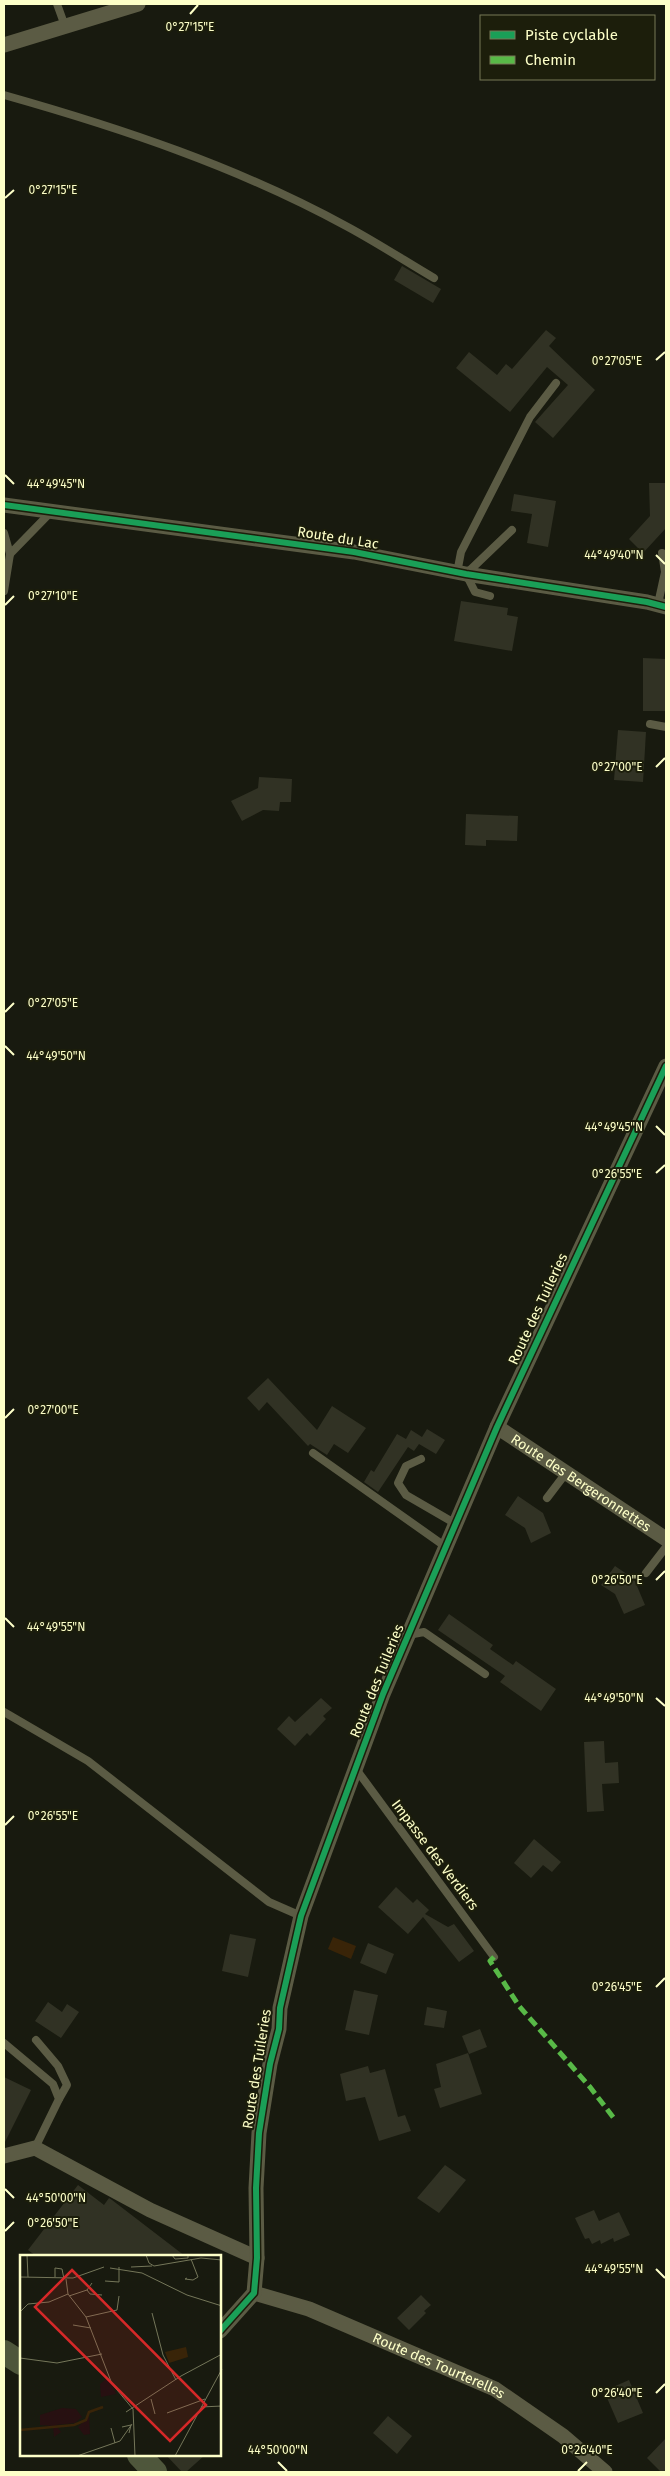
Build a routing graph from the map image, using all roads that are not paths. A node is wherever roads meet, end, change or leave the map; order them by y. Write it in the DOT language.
graph roads {
  1 [pos="57,4"];
  2 [pos="138,4"];
  3 [pos="109,8"];
  4 [pos="65,26"];
  5 [pos="4,45"];
  6 [pos="4,95"];
  7 [pos="434,278"];
  8 [pos="556,383"];
  9 [pos="4,505"];
  10 [pos="50,513"];
  11 [pos="512,530"];
  12 [pos="4,532"];
  13 [pos="662,553"];
  14 [pos="10,554"];
  15 [pos="461,574"];
  16 [pos="4,591"];
  17 [pos="490,596"];
  18 [pos="662,606"];
  19 [pos="650,724"];
  20 [pos="666,727"];
  21 [pos="666,1066"];
  22 [pos="496,1427"];
  23 [pos="313,1453"];
  24 [pos="421,1459"];
  25 [pos="566,1473"];
  26 [pos="547,1498"];
  27 [pos="456,1524"];
  28 [pos="666,1539"];
  29 [pos="446,1547"];
  30 [pos="666,1547"];
  31 [pos="646,1573"];
  32 [pos="408,1635"];
  33 [pos="485,1674"];
  34 [pos="4,1712"];
  35 [pos="356,1769"];
  36 [pos="301,1916"];
  37 [pos="494,1957"];
  38 [pos="36,2040"];
  39 [pos="4,2044"];
  40 [pos="59,2099"];
  41 [pos="35,2148"];
  42 [pos="4,2156"];
  43 [pos="258,2258"];
  44 [pos="254,2293"];
  45 [pos="221,2330"];
  46 [pos="4,2352"];
  47 [pos="20,2362"];
  48 [pos="605,2472"];
  1 -- 4 [label="lane"];
  2 -- 3 [label="street"];
  3 -- 4 [label="street"];
  4 -- 5 [label="street"];
  6 -- 7 [label="lane"];
  8 -- 15 [label="lane"];
  9 -- 10 [label="street, Route du Lac"];
  10 -- 14 [label="lane"];
  10 -- 15 [label="street, Route du Lac"];
  11 -- 15 [label="lane"];
  12 -- 14 [label="lane"];
  13 -- 18 [label="lane"];
  14 -- 16 [label="lane"];
  15 -- 17 [label="lane"];
  15 -- 18 [label="street, Route du Lac"];
  19 -- 20 [label="lane"];
  21 -- 22 [label="street, Route des Tuileries"];
  22 -- 25 [label="street, Route des Bergeronnettes"];
  22 -- 27 [label="street, Route des Tuileries"];
  23 -- 29 [label="lane"];
  24 -- 27 [label="lane"];
  25 -- 26 [label="lane"];
  25 -- 28 [label="street, Route des Bergeronnettes"];
  27 -- 29 [label="street, Route des Tuileries"];
  29 -- 32 [label="street, Route des Tuileries"];
  30 -- 31 [label="lane"];
  32 -- 33 [label="lane"];
  32 -- 35 [label="street, Route des Tuileries"];
  34 -- 36 [label="lane"];
  35 -- 36 [label="street, Route des Tuileries"];
  35 -- 37 [label="lane, Impasse des Verdiers"];
  36 -- 43 [label="street, Route des Tuileries"];
  38 -- 40 [label="lane"];
  39 -- 40 [label="lane"];
  40 -- 41 [label="lane"];
  41 -- 42 [label="street"];
  41 -- 43 [label="street"];
  43 -- 44 [label="street, Route des Tuileries"];
  44 -- 45 [label="street"];
  44 -- 48 [label="street, Route des Tourterelles"];
  46 -- 47 [label="main road"];
}
